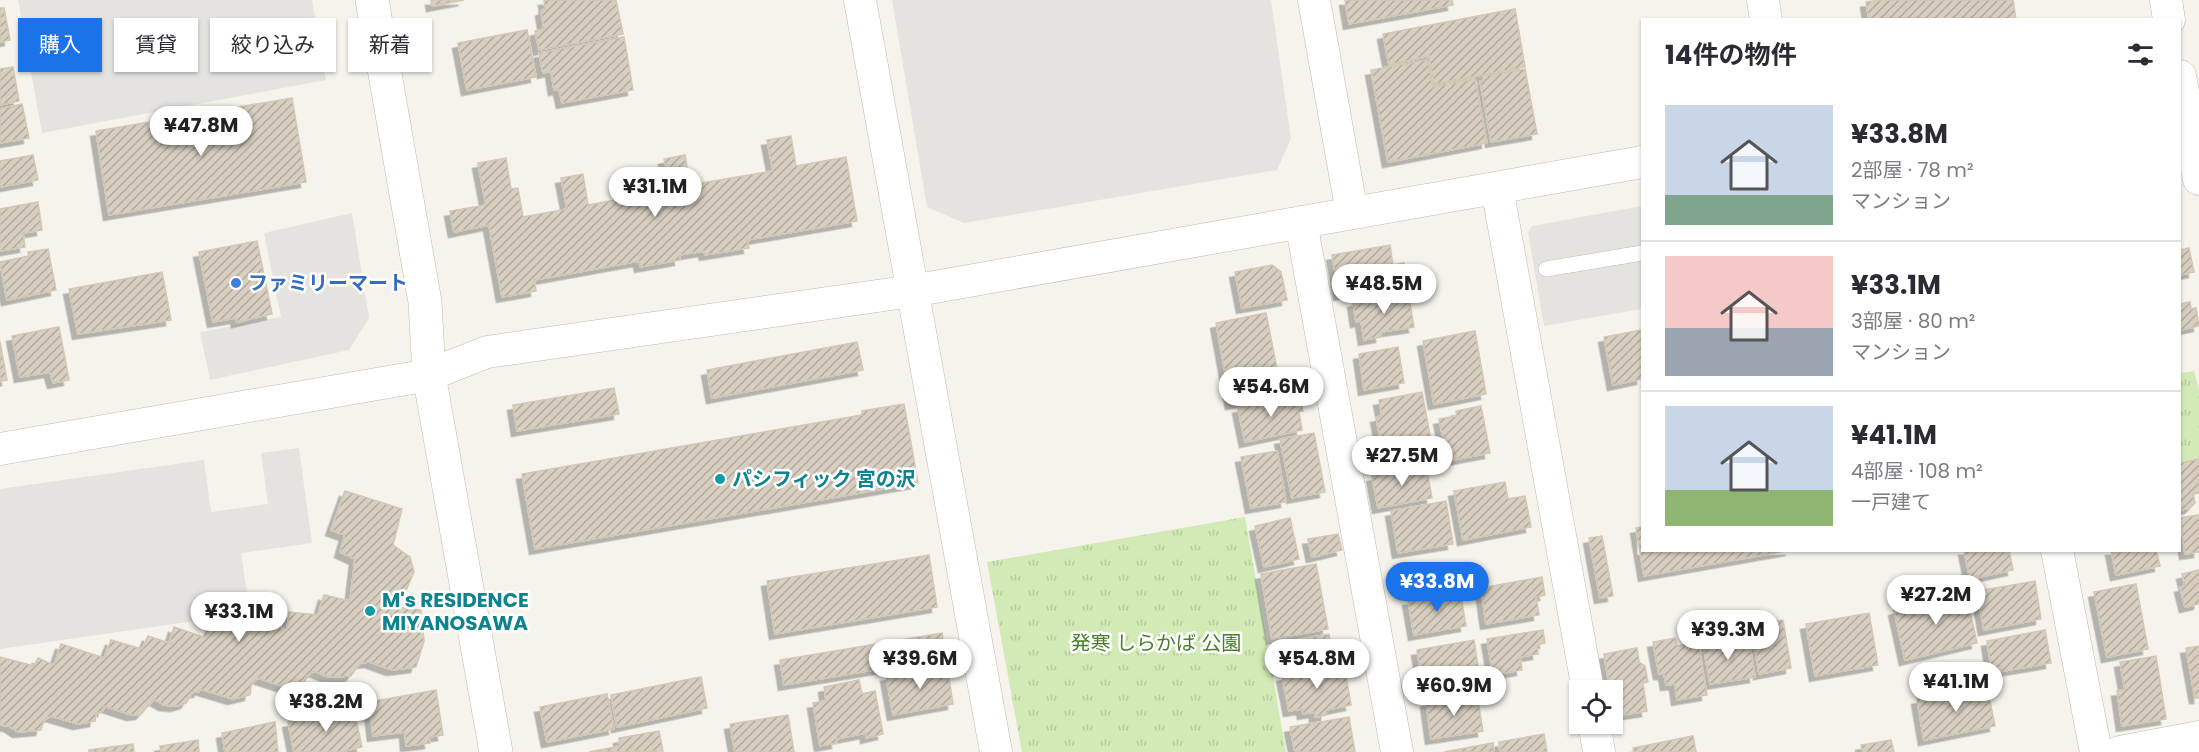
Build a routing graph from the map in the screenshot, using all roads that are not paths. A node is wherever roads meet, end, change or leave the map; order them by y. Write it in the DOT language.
graph roads {
  1 [pos="372,0"];
  2 [pos="860,0"];
  3 [pos="1314,0"];
  4 [pos="1763,0"];
  5 [pos="2166,0"];
  6 [pos="1766,18"];
  7 [pos="2169,18"];
  8 [pos="2199,64"];
  9 [pos="2181,68"];
  10 [pos="2181,81"];
  11 [pos="1641,162"];
  12 [pos="2199,180"];
  13 [pos="1497,188"];
  14 [pos="1352,213"];
  15 [pos="1301,222"];
  16 [pos="1641,253"];
  17 [pos="1546,270"];
  18 [pos="912,291"];
  19 [pos="429,375"];
  20 [pos="0,449"];
  21 [pos="2057,552"];
  22 [pos="1586,680"];
  23 [pos="1596,734"];
  24 [pos="2199,737"];
  25 [pos="496,752"];
  26 [pos="996,752"];
  27 [pos="1397,752"];
  28 [pos="1599,752"];
  29 [pos="2096,752"];
  30 [pos="2120,752"];
  1 -- 19 [label="street"];
  2 -- 18 [label="street"];
  3 -- 14 [label="street"];
  4 -- 6 [label="street"];
  5 -- 7 [label="street"];
  8 -- 9 [label="street"];
  10 -- 12 [label="street"];
  11 -- 13 [label="street"];
  13 -- 14 [label="street"];
  13 -- 22 [label="street"];
  14 -- 15 [label="street"];
  15 -- 18 [label="street"];
  15 -- 27 [label="street"];
  16 -- 17 [label="lane"];
  18 -- 19 [label="street"];
  18 -- 26 [label="street"];
  19 -- 20 [label="street"];
  19 -- 25 [label="street"];
  21 -- 29 [label="street"];
  23 -- 28 [label="street"];
  24 -- 30 [label="street"];
}
